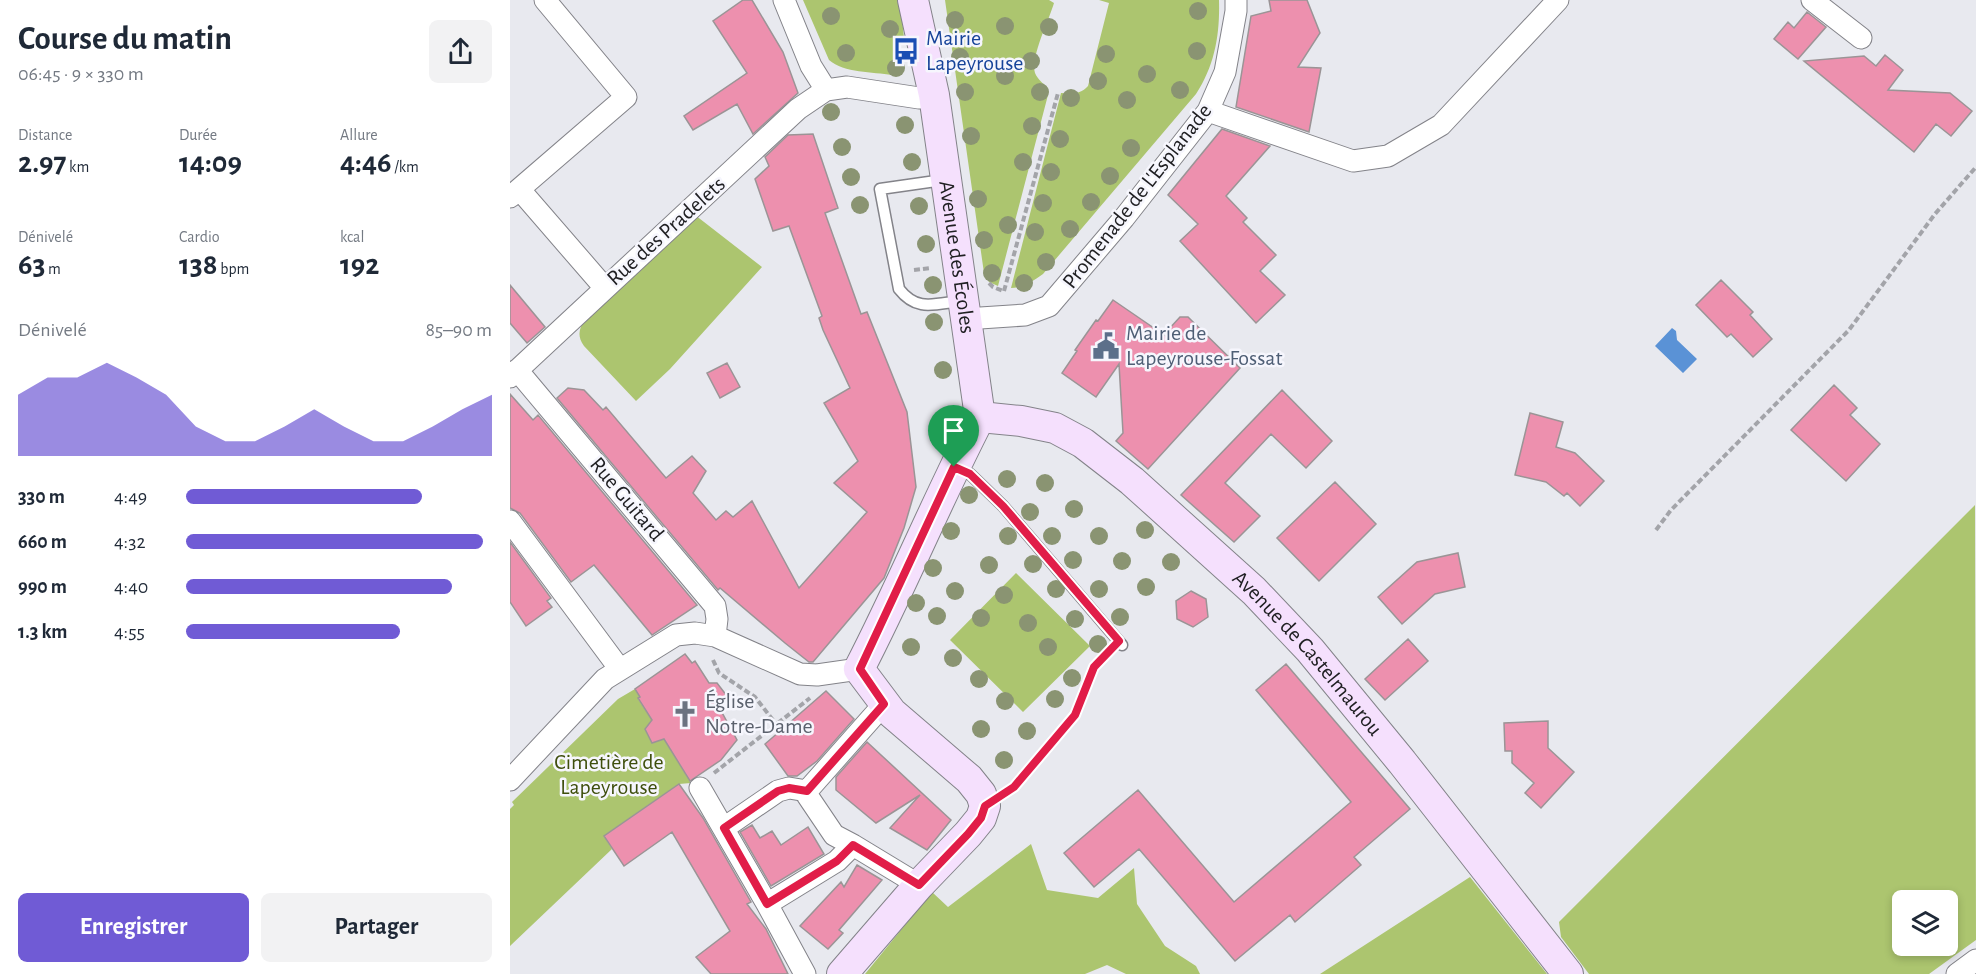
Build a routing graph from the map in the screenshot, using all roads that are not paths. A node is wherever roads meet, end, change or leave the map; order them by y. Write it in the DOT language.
graph roads {
  1 [pos="545,0"];
  2 [pos="784,0"];
  3 [pos="913,0"];
  4 [pos="931,0"];
  5 [pos="1236,0"];
  6 [pos="1558,0"];
  7 [pos="1812,0"];
  8 [pos="1861,38"];
  9 [pos="826,90"];
  10 [pos="934,95"];
  11 [pos="1208,111"];
  12 [pos="947,179"];
  13 [pos="515,194"];
  14 [pos="604,287"];
  15 [pos="965,310"];
  16 [pos="514,373"];
  17 [pos="980,417"];
  18 [pos="954,467"];
  19 [pos="510,521"];
  20 [pos="715,636"];
  21 [pos="1121,643"];
  22 [pos="619,669"];
  23 [pos="860,669"];
  24 [pos="884,704"];
  25 [pos="510,780"];
  26 [pos="700,788"];
  27 [pos="807,791"];
  28 [pos="724,828"];
  29 [pos="853,845"];
  30 [pos="919,885"];
  31 [pos="767,904"];
  32 [pos="1976,960"];
  33 [pos="805,974"];
  34 [pos="842,974"];
  35 [pos="1568,974"];
  36 [pos="1957,974"];
  1 -- 13 [label="street"];
  2 -- 9 [label="street"];
  3 -- 10 [label="street"];
  4 -- 10 [label="street"];
  5 -- 11 [label="street, Promenade de L'Esplanade"];
  6 -- 11 [label="street"];
  7 -- 8 [label="street"];
  9 -- 10 [label="street"];
  9 -- 14 [label="street, Rue des Pradelets"];
  10 -- 12 [label="street, Avenue des Écoles"];
  11 -- 15 [label="street, Promenade de L'Esplanade"];
  12 -- 15 [label="street, Avenue des Écoles"];
  12 -- 15 [label="lane"];
  13 -- 14 [label="street"];
  14 -- 16 [label="street, Rue des Pradelets"];
  15 -- 17 [label="street, Avenue des Écoles"];
  16 -- 20 [label="street, Rue Guitard"];
  17 -- 18 [label="street"];
  17 -- 35 [label="street, Avenue de Castelmaurou"];
  18 -- 21 [label="lane"];
  18 -- 23 [label="street"];
  19 -- 22 [label="street"];
  20 -- 22 [label="street"];
  20 -- 23 [label="street"];
  22 -- 25 [label="street"];
  23 -- 24 [label="street"];
  24 -- 27 [label="street"];
  24 -- 30 [label="street"];
  26 -- 28 [label="street"];
  27 -- 28 [label="street"];
  27 -- 29 [label="street"];
  28 -- 31 [label="street"];
  29 -- 30 [label="street"];
  29 -- 31 [label="street"];
  30 -- 34 [label="street"];
  31 -- 33 [label="street"];
  32 -- 36 [label="street"];
}
